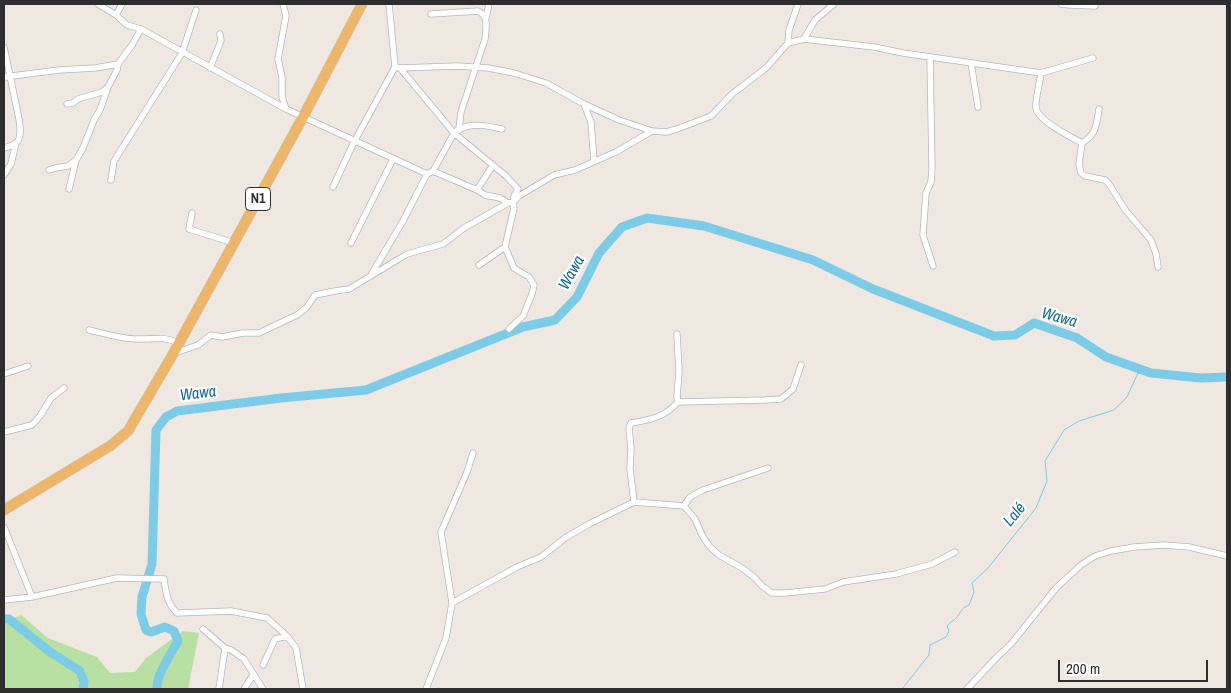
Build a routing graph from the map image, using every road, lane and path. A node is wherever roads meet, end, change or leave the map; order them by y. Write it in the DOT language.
graph roads {
  1 [pos="98,4"];
  2 [pos="122,4"];
  3 [pos="283,4"];
  4 [pos="362,4"];
  5 [pos="389,4"];
  6 [pos="489,4"];
  7 [pos="798,4"];
  8 [pos="834,4"];
  9 [pos="1061,4"];
  10 [pos="1095,6"];
  11 [pos="196,10"];
  12 [pos="431,14"];
  13 [pos="116,16"];
  14 [pos="486,18"];
  15 [pos="141,29"];
  16 [pos="220,34"];
  17 [pos="804,39"];
  18 [pos="788,42"];
  19 [pos="4,47"];
  20 [pos="182,53"];
  21 [pos="930,57"];
  22 [pos="1093,58"];
  23 [pos="971,62"];
  24 [pos="118,64"];
  25 [pos="475,67"];
  26 [pos="210,68"];
  27 [pos="398,68"];
  28 [pos="1041,73"];
  29 [pos="7,76"];
  30 [pos="108,86"];
  31 [pos="67,104"];
  32 [pos="584,104"];
  33 [pos="978,107"];
  34 [pos="286,109"];
  35 [pos="1099,109"];
  36 [pos="303,117"];
  37 [pos="502,129"];
  38 [pos="652,131"];
  39 [pos="457,133"];
  40 [pos="354,142"];
  41 [pos="16,143"];
  42 [pos="1082,143"];
  43 [pos="4,148"];
  44 [pos="393,159"];
  45 [pos="76,160"];
  46 [pos="594,161"];
  47 [pos="493,165"];
  48 [pos="49,170"];
  49 [pos="434,172"];
  50 [pos="427,174"];
  51 [pos="4,175"];
  52 [pos="111,180"];
  53 [pos="333,187"];
  54 [pos="69,189"];
  55 [pos="477,190"];
  56 [pos="510,203"];
  57 [pos="192,213"];
  58 [pos="234,243"];
  59 [pos="350,243"];
  60 [pos="505,247"];
  61 [pos="479,265"];
  62 [pos="933,266"];
  63 [pos="1158,267"];
  64 [pos="371,275"];
  65 [pos="509,329"];
  66 [pos="89,330"];
  67 [pos="677,334"];
  68 [pos="178,343"];
  69 [pos="172,354"];
  70 [pos="801,365"];
  71 [pos="28,366"];
  72 [pos="4,374"];
  73 [pos="64,388"];
  74 [pos="678,402"];
  75 [pos="4,432"];
  76 [pos="473,453"];
  77 [pos="768,468"];
  78 [pos="634,502"];
  79 [pos="684,506"];
  80 [pos="4,510"];
  81 [pos="4,527"];
  82 [pos="955,552"];
  83 [pos="1227,556"];
  84 [pos="32,597"];
  85 [pos="4,600"];
  86 [pos="452,603"];
  87 [pos="204,629"];
  88 [pos="287,636"];
  89 [pos="225,648"];
  90 [pos="263,665"];
  91 [pos="253,675"];
  92 [pos="219,689"];
  93 [pos="244,689"];
  94 [pos="263,689"];
  95 [pos="303,689"];
  96 [pos="426,689"];
  97 [pos="966,689"];
  1 -- 13 [label="street"];
  2 -- 13 [label="street"];
  3 -- 34 [label="street"];
  4 -- 36 [label="highway, N1"];
  5 -- 27 [label="street"];
  6 -- 14 [label="street"];
  7 -- 18 [label="street"];
  8 -- 17 [label="street"];
  9 -- 10 [label="street"];
  11 -- 20 [label="street"];
  12 -- 14 [label="street"];
  13 -- 15 [label="street"];
  14 -- 25 [label="street"];
  15 -- 20 [label="street"];
  15 -- 24 [label="street"];
  16 -- 26 [label="street"];
  17 -- 18 [label="street"];
  17 -- 21 [label="street"];
  18 -- 38 [label="street"];
  19 -- 29 [label="street"];
  20 -- 26 [label="street"];
  20 -- 52 [label="street"];
  21 -- 23 [label="street"];
  21 -- 62 [label="street"];
  22 -- 28 [label="street"];
  23 -- 28 [label="street"];
  23 -- 33 [label="street"];
  24 -- 29 [label="street"];
  24 -- 30 [label="street"];
  25 -- 27 [label="street"];
  25 -- 32 [label="street"];
  25 -- 39 [label="street"];
  26 -- 34 [label="street"];
  27 -- 39 [label="street"];
  27 -- 40 [label="street"];
  28 -- 42 [label="street"];
  29 -- 41 [label="street"];
  30 -- 31 [label="street"];
  30 -- 45 [label="street"];
  32 -- 38 [label="street"];
  32 -- 46 [label="street"];
  34 -- 36 [label="street"];
  35 -- 42 [label="street"];
  36 -- 40 [label="street"];
  36 -- 58 [label="highway, N1"];
  37 -- 39 [label="street"];
  38 -- 46 [label="street"];
  39 -- 47 [label="street"];
  39 -- 49 [label="street"];
  40 -- 44 [label="street"];
  40 -- 53 [label="street"];
  41 -- 43 [label="street"];
  41 -- 51 [label="street"];
  42 -- 63 [label="street"];
  44 -- 50 [label="street"];
  44 -- 59 [label="street"];
  45 -- 48 [label="street"];
  45 -- 54 [label="street"];
  46 -- 56 [label="street"];
  47 -- 55 [label="street"];
  47 -- 56 [label="street"];
  49 -- 50 [label="street"];
  49 -- 55 [label="street"];
  50 -- 64 [label="street"];
  55 -- 56 [label="street"];
  56 -- 60 [label="street"];
  56 -- 64 [label="street"];
  57 -- 58 [label="street"];
  58 -- 68 [label="highway, N1"];
  60 -- 61 [label="street"];
  60 -- 65 [label="street"];
  64 -- 69 [label="street"];
  66 -- 68 [label="street"];
  67 -- 74 [label="street"];
  68 -- 69 [label="highway, N1"];
  69 -- 80 [label="highway, N1"];
  70 -- 74 [label="street"];
  71 -- 72 [label="street"];
  73 -- 75 [label="street"];
  74 -- 78 [label="street"];
  76 -- 86 [label="street"];
  77 -- 79 [label="street"];
  78 -- 79 [label="street"];
  78 -- 86 [label="street"];
  79 -- 82 [label="street"];
  81 -- 84 [label="street"];
  83 -- 97 [label="street"];
  84 -- 85 [label="street"];
  84 -- 88 [label="street"];
  86 -- 96 [label="street"];
  87 -- 89 [label="street"];
  88 -- 90 [label="street"];
  88 -- 95 [label="street"];
  89 -- 91 [label="street"];
  89 -- 92 [label="street"];
  91 -- 93 [label="street"];
  91 -- 94 [label="street"];
}
